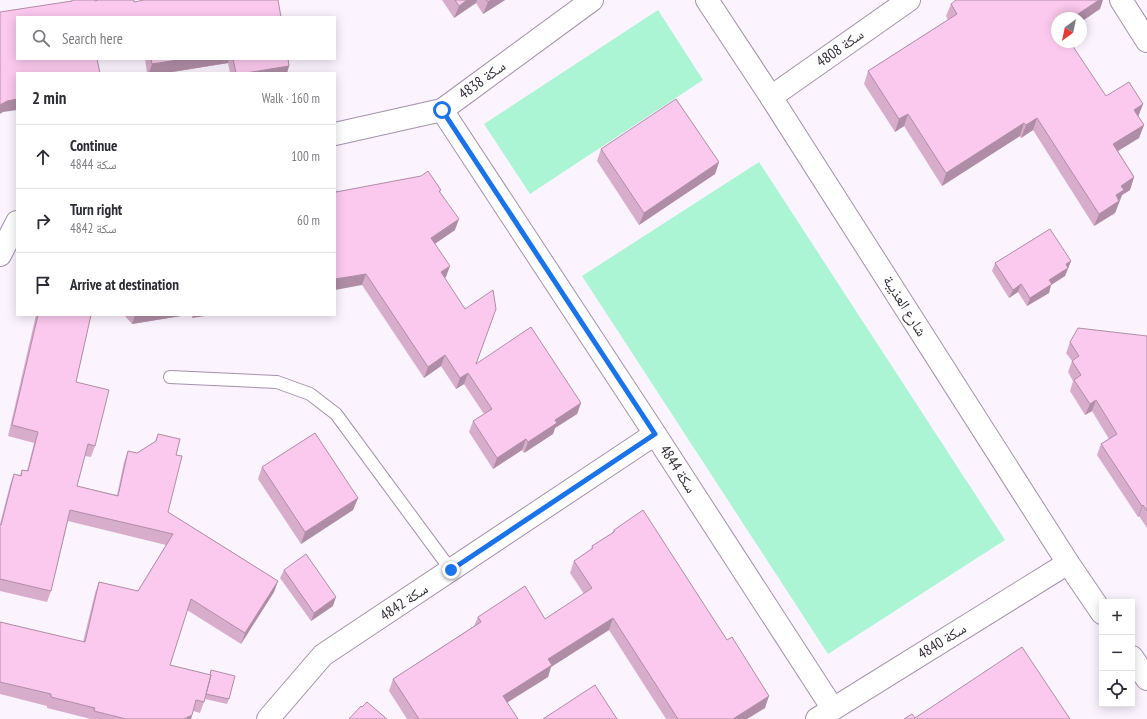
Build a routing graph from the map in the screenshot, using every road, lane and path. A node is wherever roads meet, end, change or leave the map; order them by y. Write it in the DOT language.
graph roads {
  1 [pos="592,0"];
  2 [pos="707,0"];
  3 [pos="909,0"];
  4 [pos="1121,0"];
  5 [pos="1147,41"];
  6 [pos="771,97"];
  7 [pos="442,110"];
  8 [pos="336,134"];
  9 [pos="16,224"];
  10 [pos="0,255"];
  11 [pos="170,377"];
  12 [pos="655,434"];
  13 [pos="1068,563"];
  14 [pos="451,570"];
  15 [pos="1099,609"];
  16 [pos="1135,661"];
  17 [pos="1147,678"];
  18 [pos="825,714"];
  19 [pos="268,719"];
  1 -- 7 [label="street, سكة 4838"];
  2 -- 6 [label="street, شارع العذيبة"];
  3 -- 6 [label="street, سكة 4808"];
  4 -- 5 [label="street"];
  6 -- 13 [label="street, شارع العذيبة"];
  7 -- 8 [label="street, سكة 4838"];
  7 -- 12 [label="street, سكة 4844"];
  9 -- 10 [label="street"];
  11 -- 14 [label="lane"];
  12 -- 14 [label="street, سكة 4842"];
  12 -- 18 [label="street, سكة 4844"];
  13 -- 15 [label="street, شارع العذيبة"];
  13 -- 18 [label="street, سكة 4840"];
  14 -- 19 [label="street, سكة 4842"];
  16 -- 17 [label="street"];
}
